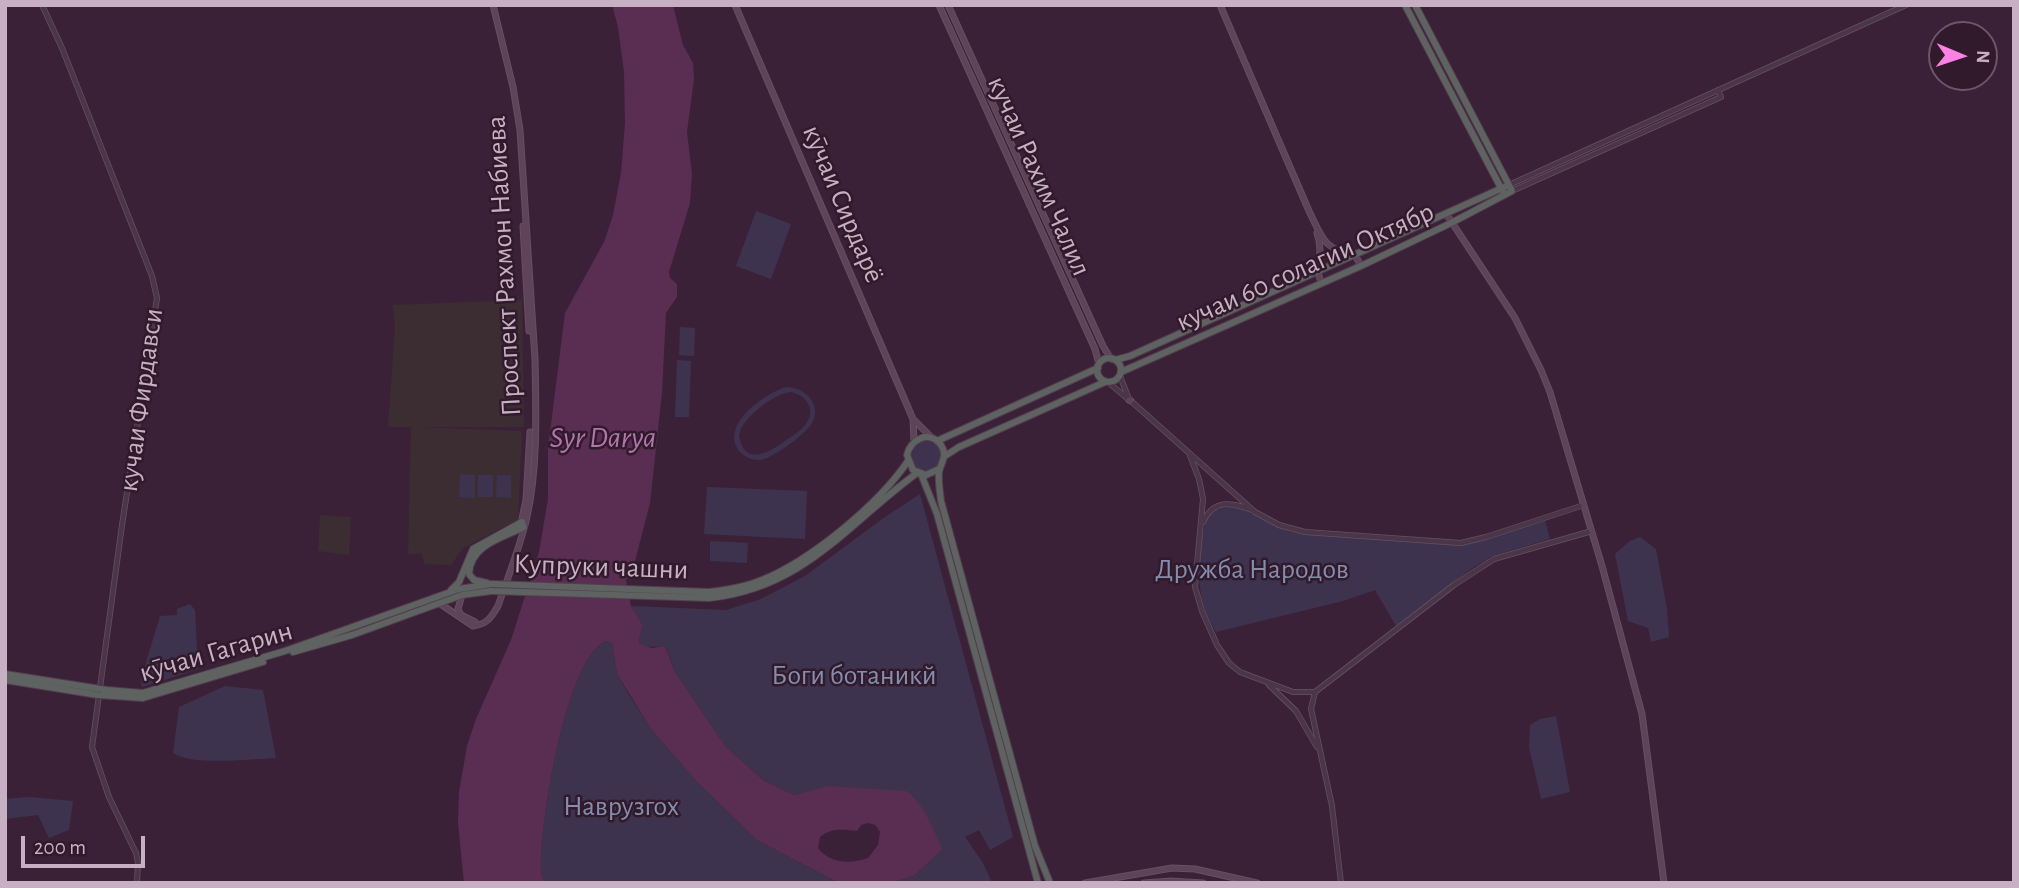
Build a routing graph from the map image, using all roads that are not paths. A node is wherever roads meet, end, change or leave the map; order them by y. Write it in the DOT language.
graph roads {
  1 [pos="42,5"];
  2 [pos="491,5"];
  3 [pos="735,5"];
  4 [pos="939,5"];
  5 [pos="948,5"];
  6 [pos="1220,5"];
  7 [pos="1405,5"];
  8 [pos="1415,5"];
  9 [pos="1906,5"];
  10 [pos="1718,90"];
  11 [pos="1576,154"];
  12 [pos="1579,162"];
  13 [pos="1553,165"];
  14 [pos="1556,172"];
  15 [pos="1511,188"];
  16 [pos="1503,192"];
  17 [pos="1309,211"];
  18 [pos="1447,215"];
  19 [pos="1451,223"];
  20 [pos="1356,255"];
  21 [pos="1361,266"];
  22 [pos="1316,271"];
  23 [pos="1321,282"];
  24 [pos="1253,300"];
  25 [pos="1227,312"];
  26 [pos="1258,312"];
  27 [pos="1233,323"];
  28 [pos="1113,359"];
  29 [pos="1098,366"];
  30 [pos="1121,374"];
  31 [pos="1106,382"];
  32 [pos="1130,400"];
  33 [pos="913,419"];
  34 [pos="934,440"];
  35 [pos="914,441"];
  36 [pos="1189,453"];
  37 [pos="944,456"];
  38 [pos="908,461"];
  39 [pos="939,469"];
  40 [pos="919,474"];
  41 [pos="1584,505"];
  42 [pos="1255,512"];
  43 [pos="522,526"];
  44 [pos="1200,529"];
  45 [pos="1592,531"];
  46 [pos="491,588"];
  47 [pos="447,594"];
  48 [pos="462,595"];
  49 [pos="709,595"];
  50 [pos="436,604"];
  51 [pos="5,677"];
  52 [pos="1266,683"];
  53 [pos="99,692"];
  54 [pos="1315,692"];
  55 [pos="1325,771"];
  56 [pos="137,883"];
  57 [pos="1038,883"];
  58 [pos="1050,883"];
  59 [pos="1085,883"];
  60 [pos="1144,883"];
  61 [pos="1203,883"];
  62 [pos="1257,883"];
  63 [pos="1341,883"];
  64 [pos="1664,883"];
  1 -- 53 [label="street, кучаи Фирдавси"];
  2 -- 43 [label="main road, Проспект Рахмон Набиева"];
  3 -- 33 [label="main road, кӯчаи Сирдарё"];
  4 -- 29 [label="main road, кучаи Рахим Чалил"];
  5 -- 28 [label="main road, кучаи Рахим Чалил"];
  6 -- 17 [label="main road"];
  7 -- 16 [label="highway"];
  8 -- 15 [label="highway"];
  9 -- 10 [label="street"];
  10 -- 11 [label="street"];
  10 -- 12 [label="street"];
  11 -- 12 [label="street"];
  11 -- 13 [label="street"];
  12 -- 14 [label="street"];
  13 -- 14 [label="street"];
  13 -- 15 [label="street"];
  14 -- 15 [label="street"];
  15 -- 16 [label="highway"];
  16 -- 18 [label="highway, кучаи 60 солагии Октябр"];
  16 -- 19 [label="highway, кучаи 60 солагии Октябр"];
  17 -- 20 [label="main road"];
  17 -- 22 [label="main road"];
  18 -- 19 [label="main road"];
  18 -- 20 [label="highway, кучаи 60 солагии Октябр"];
  19 -- 21 [label="highway, кучаи 60 солагии Октябр"];
  19 -- 41 [label="main road"];
  20 -- 21 [label="main road"];
  20 -- 22 [label="highway, кучаи 60 солагии Октябр"];
  21 -- 23 [label="highway, кучаи 60 солагии Октябр"];
  22 -- 23 [label="main road"];
  22 -- 24 [label="highway, кучаи 60 солагии Октябр"];
  23 -- 26 [label="highway, кучаи 60 солагии Октябр"];
  24 -- 25 [label="highway, кучаи 60 солагии Октябр"];
  24 -- 26 [label="highway"];
  25 -- 27 [label="highway"];
  25 -- 28 [label="highway, кучаи 60 солагии Октябр"];
  26 -- 27 [label="highway, кучаи 60 солагии Октябр"];
  27 -- 30 [label="highway, кучаи 60 солагии Октябр"];
  28 -- 29 [label="highway"];
  28 -- 30 [label="highway"];
  29 -- 31 [label="highway"];
  29 -- 34 [label="highway"];
  30 -- 31 [label="highway"];
  30 -- 32 [label="street"];
  31 -- 32 [label="street"];
  31 -- 37 [label="highway"];
  32 -- 36 [label="street"];
  33 -- 34 [label="main road"];
  33 -- 35 [label="main road"];
  34 -- 35 [label="highway"];
  34 -- 37 [label="highway"];
  35 -- 38 [label="highway"];
  36 -- 42 [label="street"];
  36 -- 44 [label="street"];
  37 -- 39 [label="highway"];
  38 -- 40 [label="highway"];
  38 -- 49 [label="highway"];
  39 -- 40 [label="highway"];
  39 -- 58 [label="highway"];
  40 -- 49 [label="highway"];
  40 -- 57 [label="highway"];
  41 -- 42 [label="street"];
  41 -- 45 [label="main road"];
  42 -- 44 [label="street"];
  43 -- 46 [label="highway"];
  43 -- 47 [label="highway"];
  43 -- 48 [label="main road"];
  43 -- 50 [label="main road"];
  44 -- 52 [label="street"];
  45 -- 54 [label="street"];
  45 -- 64 [label="main road"];
  46 -- 47 [label="highway, кӯчаи Гагарин"];
  46 -- 48 [label="highway, кӯчаи Гагарин"];
  46 -- 49 [label="highway, Купруки чашни, bridge"];
  47 -- 53 [label="highway, кӯчаи Гагарин"];
  48 -- 50 [label="highway, кӯчаи Гагарин"];
  50 -- 53 [label="highway, кӯчаи Гагарин"];
  51 -- 53 [label="highway, кӯчаи Гагарин"];
  52 -- 54 [label="street"];
  52 -- 55 [label="street"];
  53 -- 56 [label="street, кучаи Фирдавси"];
  54 -- 55 [label="street"];
  55 -- 63 [label="street"];
  59 -- 62 [label="main road"];
  60 -- 61 [label="main road"];
}
